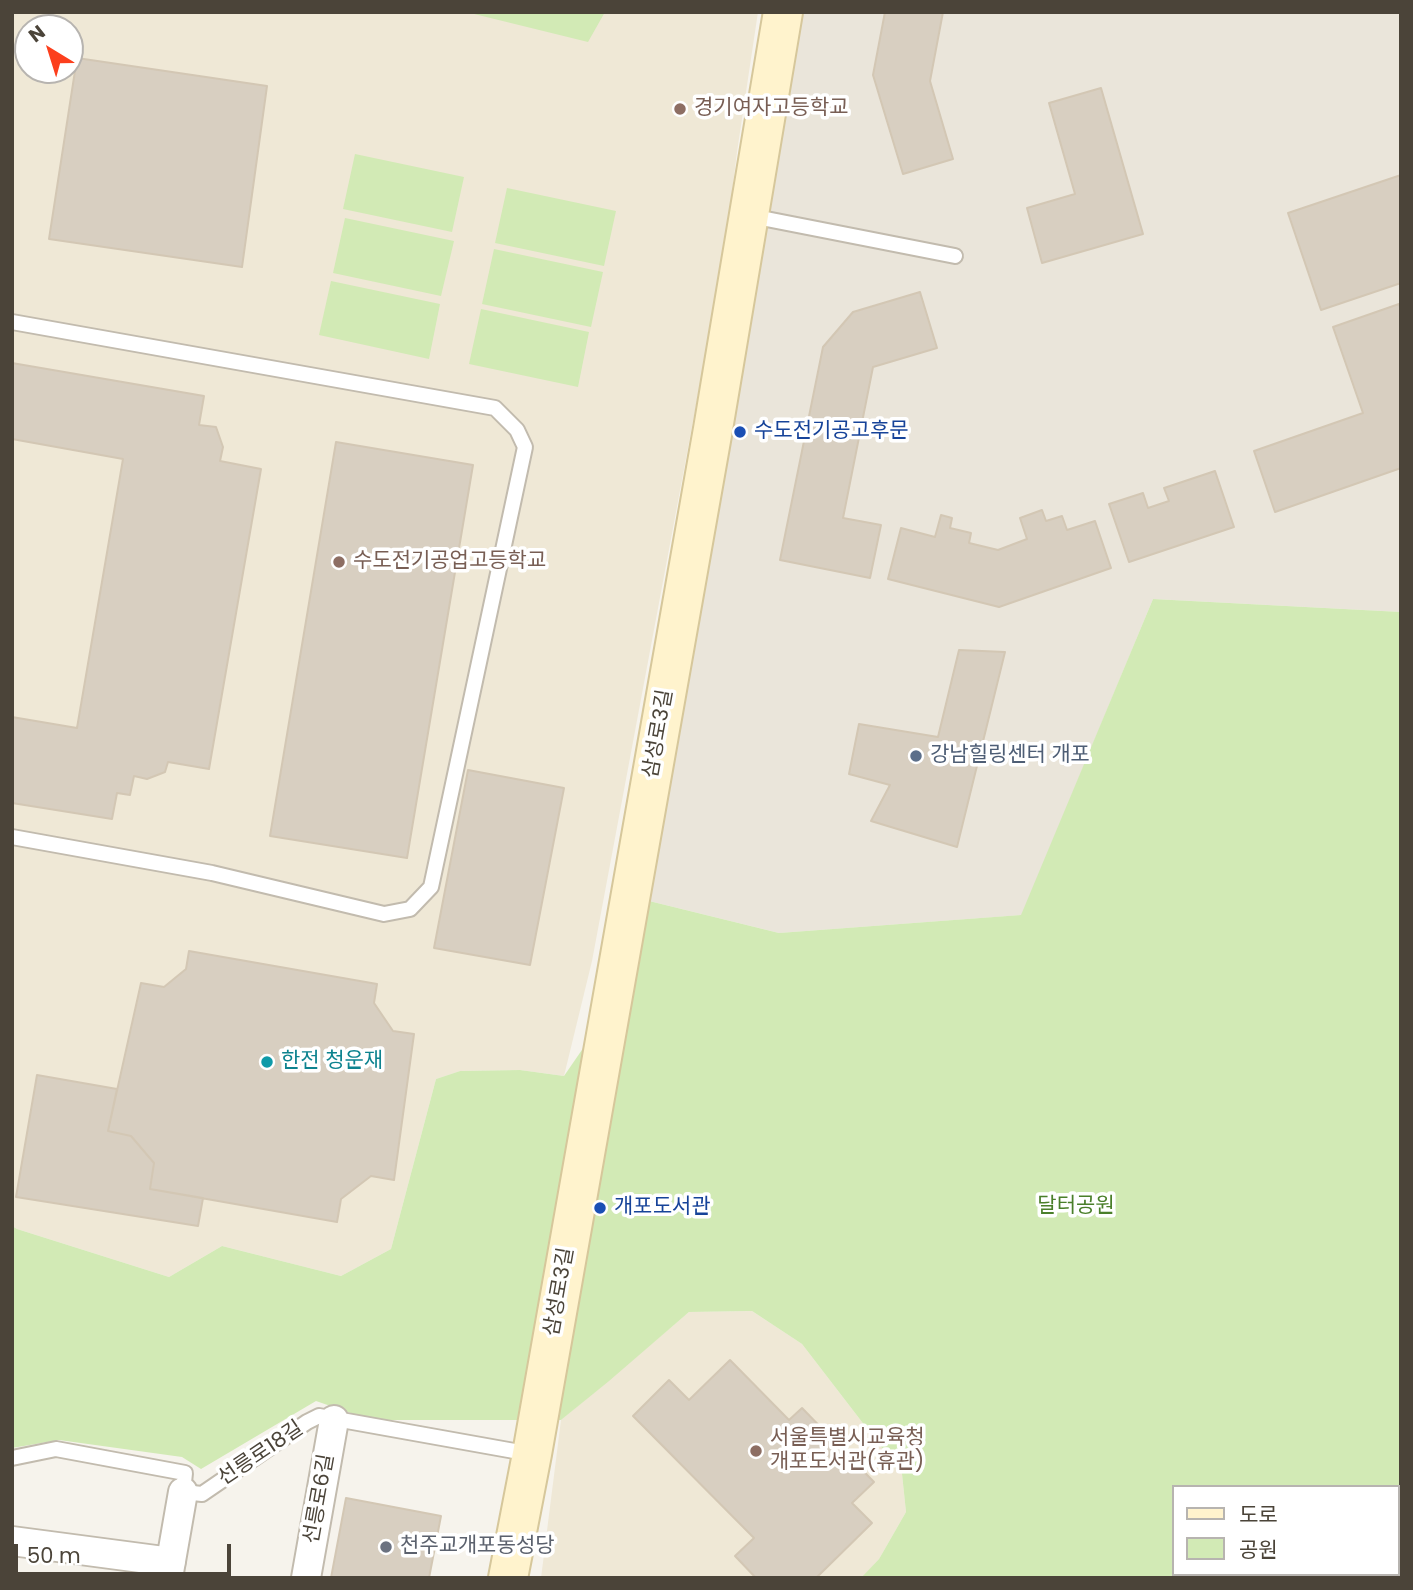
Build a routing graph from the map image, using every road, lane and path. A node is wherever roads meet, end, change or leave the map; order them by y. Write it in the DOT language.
graph roads {
  1 [pos="783,12"];
  2 [pos="750,216"];
  3 [pos="955,256"];
  4 [pos="12,322"];
  5 [pos="12,837"];
  6 [pos="334,1420"];
  7 [pos="531,1454"];
  8 [pos="12,1458"];
  9 [pos="183,1492"];
  10 [pos="12,1541"];
  11 [pos="169,1570"];
  12 [pos="306,1578"];
  13 [pos="508,1578"];
  1 -- 2 [label="street, 삼성로3길"];
  2 -- 3 [label="lane"];
  2 -- 7 [label="street, 삼성로3길"];
  4 -- 5 [label="lane"];
  6 -- 7 [label="lane, 선릉로18길"];
  6 -- 9 [label="lane, 선릉로18길"];
  6 -- 12 [label="street, 선릉로6길"];
  7 -- 13 [label="street, 삼성로3길"];
  8 -- 9 [label="lane, 선릉로18길"];
  9 -- 11 [label="street"];
  10 -- 11 [label="street"];
}
